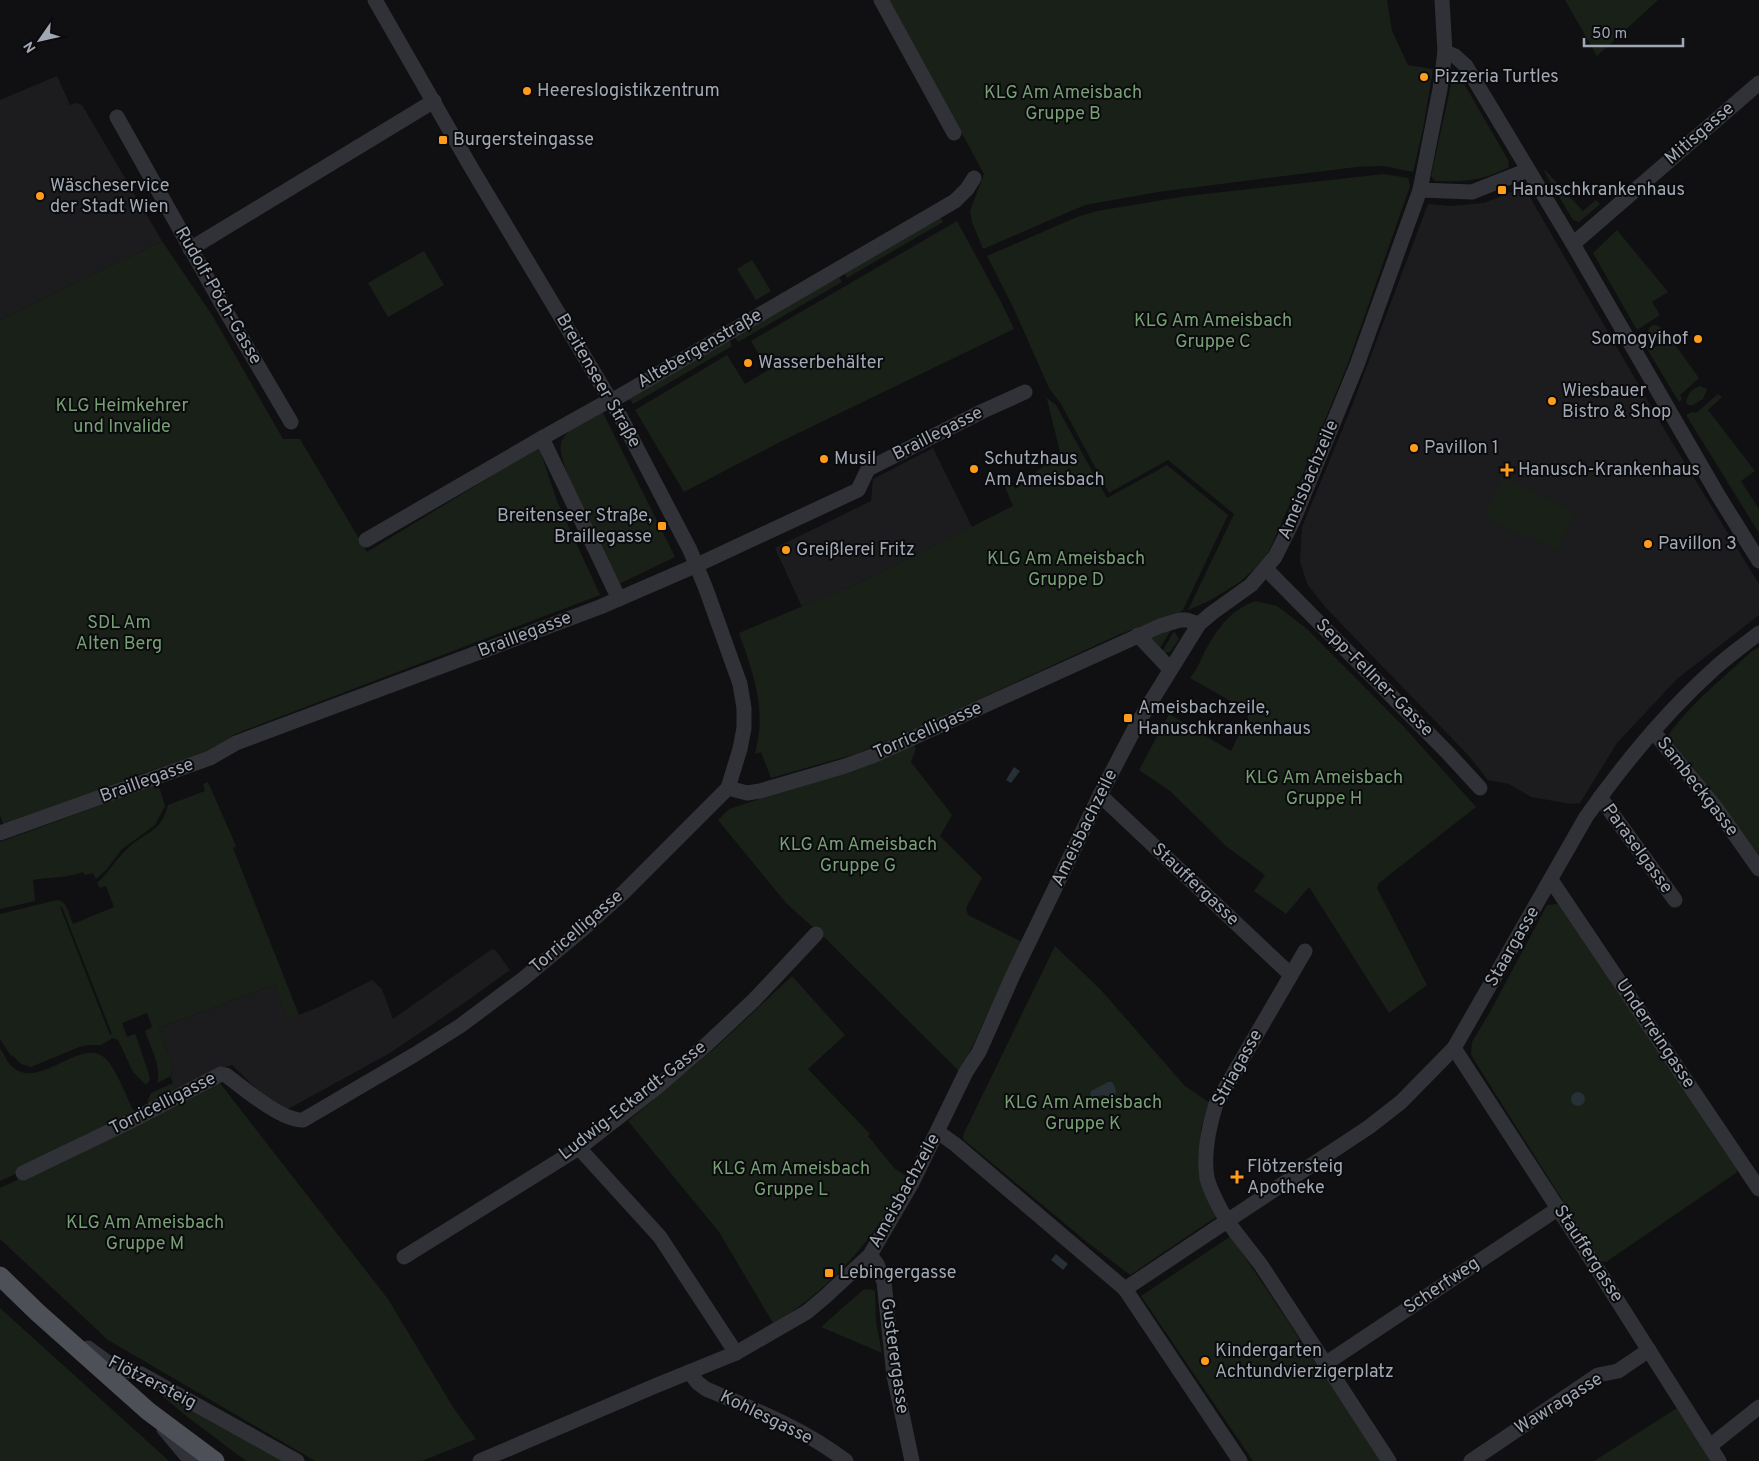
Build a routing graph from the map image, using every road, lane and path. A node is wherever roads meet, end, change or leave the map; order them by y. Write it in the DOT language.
graph roads {
  1 [pos="375,0"];
  2 [pos="880,0"];
  3 [pos="1442,0"];
  4 [pos="1445,52"];
  5 [pos="1759,83"];
  6 [pos="434,101"];
  7 [pos="117,117"];
  8 [pos="954,133"];
  9 [pos="1528,170"];
  10 [pos="974,178"];
  11 [pos="1420,190"];
  12 [pos="1573,244"];
  13 [pos="190,249"];
  14 [pos="1025,392"];
  15 [pos="610,400"];
  16 [pos="291,422"];
  17 [pos="542,438"];
  18 [pos="366,540"];
  19 [pos="1759,561"];
  20 [pos="697,565"];
  21 [pos="1266,569"];
  22 [pos="620,598"];
  23 [pos="1199,624"];
  24 [pos="1759,633"];
  25 [pos="1138,635"];
  26 [pos="1170,669"];
  27 [pos="1653,730"];
  28 [pos="728,788"];
  29 [pos="1480,788"];
  30 [pos="1100,794"];
  31 [pos="1600,797"];
  32 [pos="0,834"];
  33 [pos="1759,869"];
  34 [pos="1552,880"];
  35 [pos="1675,900"];
  36 [pos="816,934"];
  37 [pos="1305,951"];
  38 [pos="1290,975"];
  39 [pos="1454,1048"];
  40 [pos="938,1132"];
  41 [pos="579,1148"];
  42 [pos="23,1173"];
  43 [pos="1759,1189"];
  44 [pos="1559,1208"];
  45 [pos="1227,1221"];
  46 [pos="870,1255"];
  47 [pos="404,1257"];
  48 [pos="0,1276"];
  49 [pos="1125,1289"];
  50 [pos="37,1312"];
  51 [pos="1649,1350"];
  52 [pos="736,1353"];
  53 [pos="1325,1364"];
  54 [pos="689,1372"];
  55 [pos="1759,1407"];
  56 [pos="148,1411"];
  57 [pos="1710,1446"];
  58 [pos="190,1461"];
  59 [pos="215,1461"];
  60 [pos="298,1461"];
  61 [pos="480,1461"];
  62 [pos="846,1461"];
  63 [pos="912,1461"];
  64 [pos="1240,1461"];
  65 [pos="1389,1461"];
  66 [pos="1472,1461"];
  67 [pos="1719,1461"];
  1 -- 6 [label="street, Breitenseer Straße"];
  2 -- 8 [label="street"];
  3 -- 4 [label="street, Ameisbachzeile"];
  4 -- 9 [label="street"];
  4 -- 11 [label="street, Ameisbachzeile"];
  5 -- 12 [label="street, Mitisgasse"];
  6 -- 13 [label="street"];
  6 -- 15 [label="street, Breitenseer Straße"];
  7 -- 13 [label="street, Rudolf-Pöch-Gasse"];
  9 -- 11 [label="street"];
  9 -- 12 [label="street"];
  10 -- 15 [label="street, Altebergenstraße"];
  11 -- 21 [label="street, Ameisbachzeile"];
  12 -- 19 [label="street"];
  13 -- 16 [label="street, Rudolf-Pöch-Gasse"];
  14 -- 20 [label="street, Braillegasse"];
  15 -- 17 [label="street, Altebergenstraße"];
  15 -- 20 [label="street, Breitenseer Straße"];
  17 -- 18 [label="street, Altebergenstraße"];
  17 -- 22 [label="street"];
  20 -- 22 [label="street, Braillegasse"];
  20 -- 28 [label="street, Breitenseer Straße"];
  21 -- 23 [label="street, Ameisbachzeile"];
  21 -- 29 [label="street, Sepp-Fellner-Gasse"];
  22 -- 32 [label="street, Braillegasse"];
  23 -- 25 [label="street, Torricelligasse"];
  23 -- 26 [label="street, Ameisbachzeile"];
  24 -- 27 [label="street, Staargasse"];
  25 -- 26 [label="street"];
  25 -- 28 [label="street, Torricelligasse"];
  26 -- 30 [label="street, Ameisbachzeile"];
  27 -- 31 [label="street, Staargasse"];
  27 -- 33 [label="street, Sambeckgasse"];
  28 -- 42 [label="street, Torricelligasse"];
  30 -- 38 [label="street, Stauffergasse"];
  30 -- 40 [label="street, Ameisbachzeile"];
  31 -- 34 [label="street, Staargasse"];
  31 -- 35 [label="street, Paraselgasse"];
  34 -- 39 [label="street, Staargasse"];
  34 -- 43 [label="street, Underreingasse"];
  36 -- 41 [label="street, Ludwig-Eckardt-Gasse"];
  37 -- 38 [label="street, Striagasse"];
  38 -- 45 [label="street, Striagasse"];
  39 -- 44 [label="street, Stauffergasse"];
  39 -- 45 [label="street, Staargasse"];
  40 -- 46 [label="street, Ameisbachzeile"];
  40 -- 49 [label="street"];
  41 -- 47 [label="street, Ludwig-Eckardt-Gasse"];
  41 -- 52 [label="street"];
  44 -- 51 [label="street, Stauffergasse"];
  44 -- 53 [label="street, Scherfweg"];
  45 -- 49 [label="street, Staargasse"];
  45 -- 53 [label="street, Striagasse"];
  46 -- 52 [label="street, Ameisbachzeile"];
  46 -- 63 [label="street, Gusterergasse"];
  48 -- 50 [label="main road, Flötzersteig"];
  49 -- 64 [label="street"];
  50 -- 56 [label="main road, Flötzersteig"];
  50 -- 60 [label="street, Flötzersteig"];
  51 -- 57 [label="street, Stauffergasse"];
  51 -- 66 [label="street, Wawragasse"];
  52 -- 54 [label="street, Ameisbachzeile"];
  53 -- 65 [label="street, Striagasse"];
  54 -- 61 [label="street, Ameisbachzeile"];
  54 -- 62 [label="street, Kohlesgasse"];
  55 -- 57 [label="street"];
  56 -- 58 [label="street"];
  56 -- 59 [label="main road, Flötzersteig"];
  57 -- 67 [label="street, Stauffergasse"];
}
